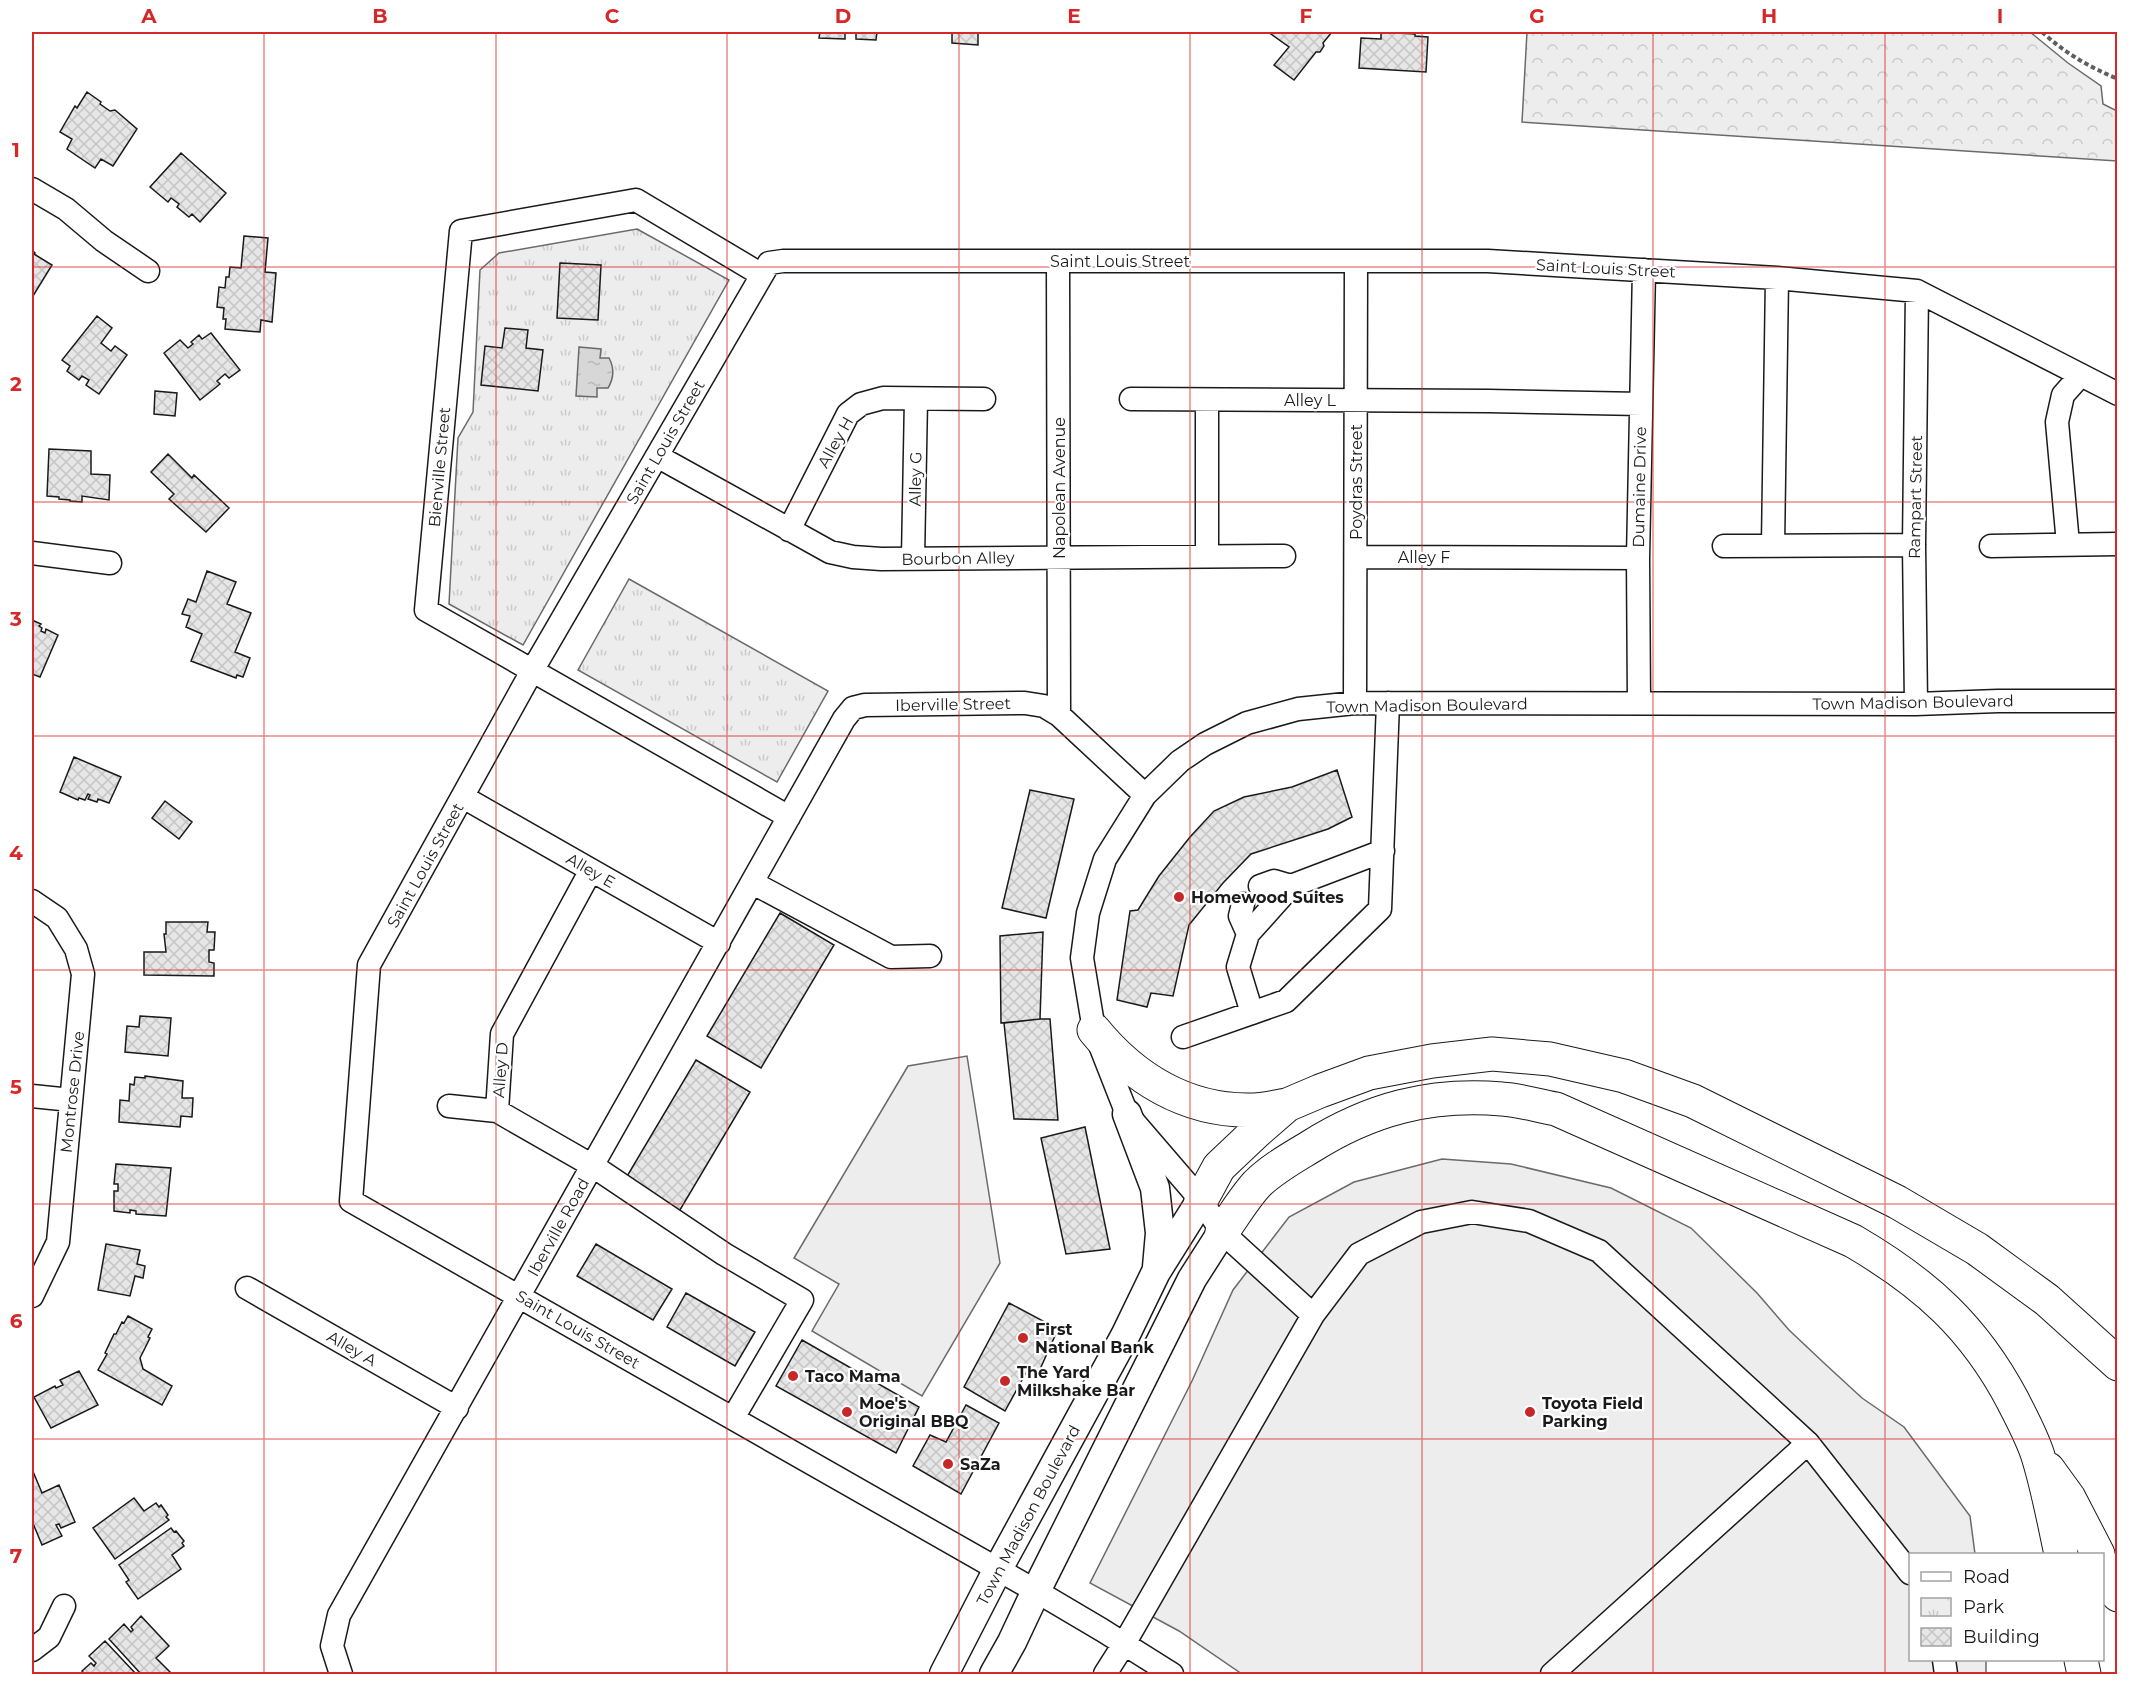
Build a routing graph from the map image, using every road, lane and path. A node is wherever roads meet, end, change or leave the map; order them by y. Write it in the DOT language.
graph roads {
  1 [pos="2042,32"];
  2 [pos="2118,79"];
  3 [pos="32,189"];
  4 [pos="1058,261"];
  5 [pos="1356,262"];
  6 [pos="1644,270"];
  7 [pos="148,271"];
  8 [pos="762,274"];
  9 [pos="1777,278"];
  10 [pos="1917,291"];
  11 [pos="2080,376"];
  12 [pos="2118,394"];
  13 [pos="916,399"];
  14 [pos="984,399"];
  15 [pos="1131,399"];
  16 [pos="1207,400"];
  17 [pos="1356,401"];
  18 [pos="1641,404"];
  19 [pos="657,456"];
  20 [pos="789,530"];
  21 [pos="1773,544"];
  22 [pos="2068,544"];
  23 [pos="2118,544"];
  24 [pos="1914,545"];
  25 [pos="1724,546"];
  26 [pos="1991,546"];
  27 [pos="32,553"];
  28 [pos="1207,556"];
  29 [pos="1284,556"];
  30 [pos="1059,557"];
  31 [pos="1356,557"];
  32 [pos="913,558"];
  33 [pos="1638,558"];
  34 [pos="110,563"];
  35 [pos="532,671"];
  36 [pos="2118,701"];
  37 [pos="1355,703"];
  38 [pos="1388,703"];
  39 [pos="1639,703"];
  40 [pos="1916,704"];
  41 [pos="1059,715"];
  42 [pos="1145,795"];
  43 [pos="462,797"];
  44 [pos="789,817"];
  45 [pos="1383,851"];
  46 [pos="591,870"];
  47 [pos="753,883"];
  48 [pos="1260,886"];
  49 [pos="1291,886"];
  50 [pos="32,901"];
  51 [pos="1243,904"];
  52 [pos="1248,934"];
  53 [pos="719,943"];
  54 [pos="930,956"];
  55 [pos="1252,1013"];
  56 [pos="1094,1030"];
  57 [pos="1183,1038"];
  58 [pos="32,1096"];
  59 [pos="71,1100"];
  60 [pos="449,1106"];
  61 [pos="1287,1106"];
  62 [pos="497,1111"];
  63 [pos="1127,1114"];
  64 [pos="593,1166"];
  65 [pos="1201,1200"];
  66 [pos="1222,1232"];
  67 [pos="1156,1272"];
  68 [pos="247,1288"];
  69 [pos="32,1296"];
  70 [pos="519,1296"];
  71 [pos="1313,1315"];
  72 [pos="2118,1364"];
  73 [pos="457,1408"];
  74 [pos="733,1418"];
  75 [pos="1808,1443"];
  76 [pos="2038,1456"];
  77 [pos="2061,1553"];
  78 [pos="2097,1553"];
  79 [pos="2104,1566"];
  80 [pos="998,1569"];
  81 [pos="1909,1570"];
  82 [pos="1036,1591"];
  83 [pos="2118,1595"];
  84 [pos="64,1606"];
  85 [pos="1124,1644"];
  86 [pos="32,1650"];
  87 [pos="341,1674"];
  88 [pos="944,1674"];
  89 [pos="994,1674"];
  90 [pos="1105,1674"];
  91 [pos="1172,1674"];
  92 [pos="1552,1674"];
  1 -- 2 [label="path"];
  3 -- 7 [label="street"];
  4 -- 5 [label="street, Saint Louis Street"];
  4 -- 8 [label="street, Saint Louis Street"];
  4 -- 30 [label="street, Napolean Avenue"];
  5 -- 6 [label="street, Saint Louis Street"];
  5 -- 17 [label="street, Poydras Street"];
  6 -- 9 [label="street, Saint Louis Street"];
  6 -- 18 [label="street, Dumaine Drive"];
  8 -- 19 [label="street, Saint Louis Street"];
  8 -- 35 [label="street, Bienville Street"];
  9 -- 10 [label="street, Saint Louis Street"];
  9 -- 21 [label="street"];
  10 -- 11 [label="street, Saint Louis Street"];
  10 -- 24 [label="street, Rampart Street"];
  11 -- 12 [label="street, Saint Louis Street"];
  11 -- 22 [label="street"];
  13 -- 14 [label="street, Alley H"];
  13 -- 20 [label="street, Alley H"];
  13 -- 32 [label="street, Alley G"];
  15 -- 16 [label="street, Alley L"];
  16 -- 17 [label="street, Alley L"];
  16 -- 28 [label="street"];
  17 -- 18 [label="street, Alley L"];
  17 -- 31 [label="street, Poydras Street"];
  18 -- 33 [label="street, Dumaine Drive"];
  19 -- 20 [label="street, Bourbon Alley"];
  19 -- 35 [label="street, Saint Louis Street"];
  20 -- 32 [label="street, Bourbon Alley"];
  21 -- 24 [label="street"];
  21 -- 25 [label="street"];
  22 -- 23 [label="street"];
  22 -- 26 [label="street"];
  24 -- 40 [label="street, Rampart Street"];
  27 -- 34 [label="street"];
  28 -- 29 [label="street, Bourbon Alley"];
  28 -- 30 [label="street, Bourbon Alley"];
  30 -- 32 [label="street, Bourbon Alley"];
  30 -- 41 [label="street, Napolean Avenue"];
  31 -- 33 [label="street, Alley F"];
  31 -- 37 [label="street, Poydras Street"];
  33 -- 39 [label="street, Dumaine Drive"];
  35 -- 43 [label="street, Saint Louis Street"];
  35 -- 44 [label="street, Bienville Street"];
  36 -- 40 [label="street, Town Madison Boulevard"];
  37 -- 38 [label="street, Town Madison Boulevard"];
  37 -- 42 [label="street, Town Madison Boulevard"];
  38 -- 39 [label="street, Town Madison Boulevard"];
  38 -- 45 [label="street"];
  39 -- 40 [label="street, Town Madison Boulevard"];
  41 -- 42 [label="street, Iberville Street"];
  41 -- 44 [label="street, Iberville Street"];
  42 -- 56 [label="street, Town Madison Boulevard"];
  43 -- 46 [label="street, Alley E"];
  43 -- 70 [label="street, Saint Louis Street"];
  44 -- 47 [label="street, Iberville Road"];
  45 -- 49 [label="street"];
  45 -- 55 [label="street"];
  46 -- 53 [label="street, Alley E"];
  46 -- 62 [label="street, Alley D"];
  47 -- 53 [label="street, Iberville Road"];
  47 -- 54 [label="street"];
  48 -- 49 [label="street"];
  49 -- 52 [label="street"];
  50 -- 59 [label="street, Montrose Drive"];
  51 -- 52 [label="street"];
  52 -- 55 [label="street"];
  53 -- 64 [label="street, Iberville Road"];
  55 -- 57 [label="street"];
  56 -- 61 [label="highway"];
  56 -- 63 [label="street, Town Madison Boulevard"];
  58 -- 59 [label="street"];
  59 -- 69 [label="street, Montrose Drive"];
  60 -- 62 [label="street"];
  61 -- 65 [label="highway"];
  61 -- 72 [label="highway"];
  62 -- 64 [label="street, Alley D"];
  63 -- 65 [label="street, Town Madison Boulevard"];
  63 -- 67 [label="main road"];
  64 -- 70 [label="street, Iberville Road"];
  64 -- 74 [label="street, Alley D"];
  65 -- 66 [label="street, Town Madison Boulevard"];
  65 -- 67 [label="main road, Town Madison Boulevard"];
  66 -- 71 [label="street, Town Madison Boulevard"];
  66 -- 76 [label="highway"];
  66 -- 82 [label="main road"];
  67 -- 80 [label="main road, Town Madison Boulevard"];
  68 -- 73 [label="street, Alley A"];
  70 -- 73 [label="street, Iberville Road"];
  70 -- 74 [label="street, Saint Louis Street"];
  71 -- 75 [label="street"];
  71 -- 85 [label="street"];
  73 -- 87 [label="street, Iberville Road"];
  74 -- 80 [label="street, Saint Louis Street"];
  75 -- 81 [label="street"];
  75 -- 92 [label="street"];
  76 -- 77 [label="highway"];
  76 -- 78 [label="highway"];
  79 -- 83 [label="highway"];
  80 -- 82 [label="street, Saint Louis Street"];
  80 -- 88 [label="main road, Town Madison Boulevard"];
  82 -- 85 [label="street, Saint Louis Street"];
  82 -- 89 [label="main road"];
  84 -- 86 [label="street"];
  85 -- 90 [label="street"];
  85 -- 91 [label="street, Saint Louis Street"];
}
